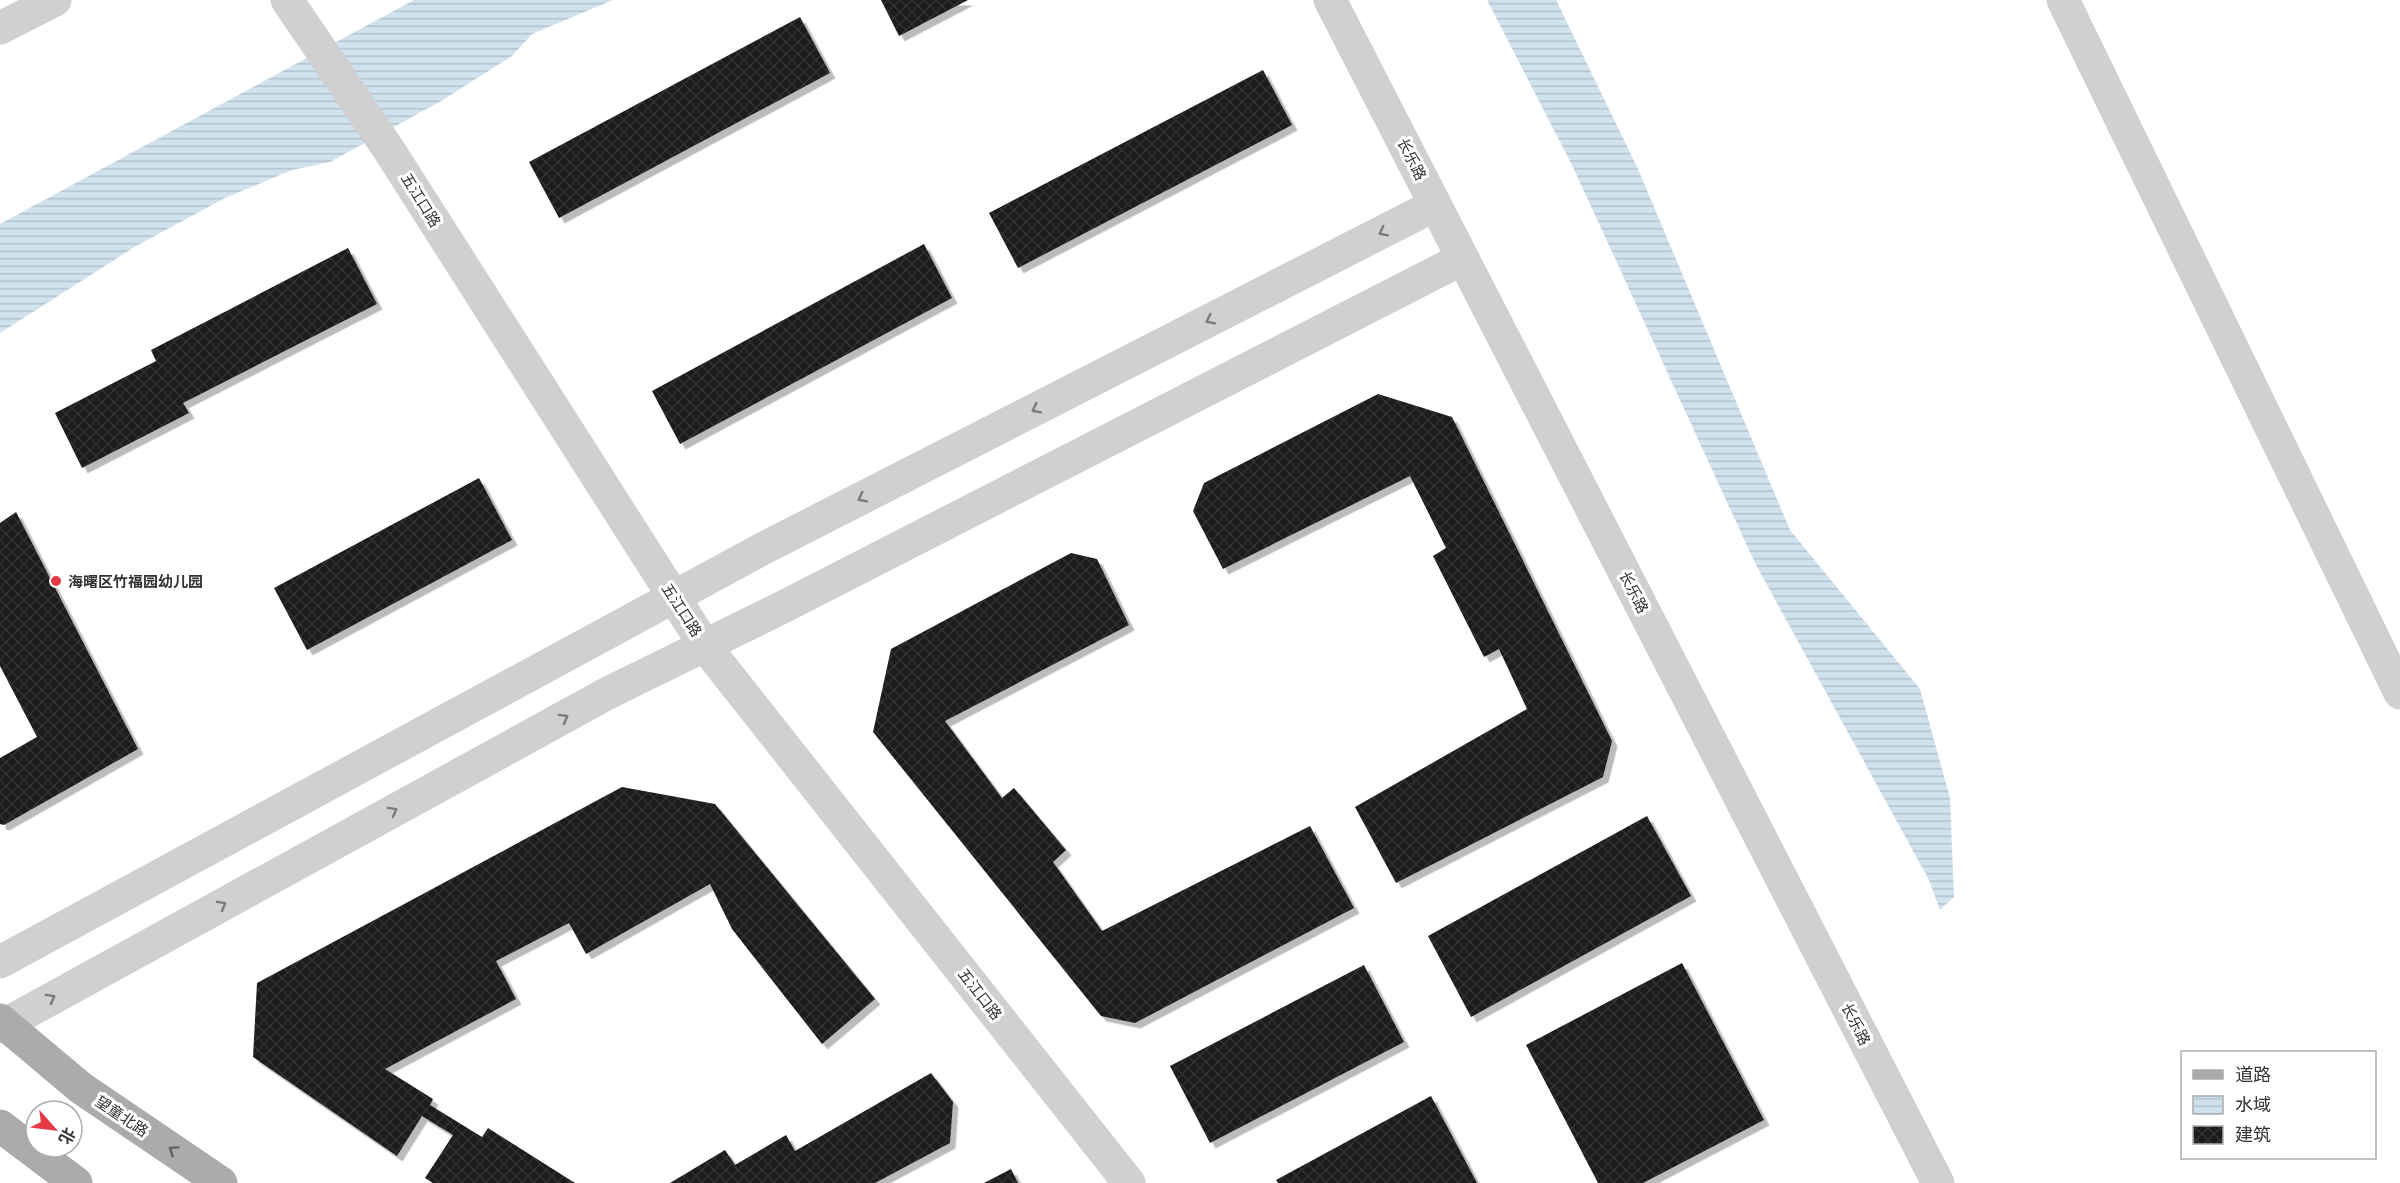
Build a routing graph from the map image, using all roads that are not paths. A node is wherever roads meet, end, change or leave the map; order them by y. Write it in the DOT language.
graph roads {
  1 [pos="55,0"];
  2 [pos="1330,0"];
  3 [pos="2063,0"];
  4 [pos="289,2"];
  5 [pos="0,28"];
  6 [pos="1436,205"];
  7 [pos="1462,259"];
  8 [pos="673,597"];
  9 [pos="705,646"];
  10 [pos="2400,693"];
  11 [pos="0,962"];
  12 [pos="2,1024"];
  13 [pos="0,1126"];
  14 [pos="76,1183"];
  15 [pos="221,1183"];
  16 [pos="1129,1183"];
  17 [pos="1938,1183"];
  1 -- 5 [label="street"];
  2 -- 6 [label="street, 长乐路"];
  3 -- 10 [label="street"];
  4 -- 8 [label="street, 五江口路"];
  6 -- 7 [label="street, 长乐路"];
  6 -- 8 [label="street, one-way"];
  7 -- 9 [label="street"];
  7 -- 17 [label="street, 长乐路"];
  8 -- 9 [label="street, 五江口路"];
  8 -- 11 [label="street"];
  12 -- 9 [label="street, one-way"];
  9 -- 16 [label="street, 五江口路"];
  15 -- 12 [label="main road, 望童北路, one-way"];
  13 -- 14 [label="main road"];
}
